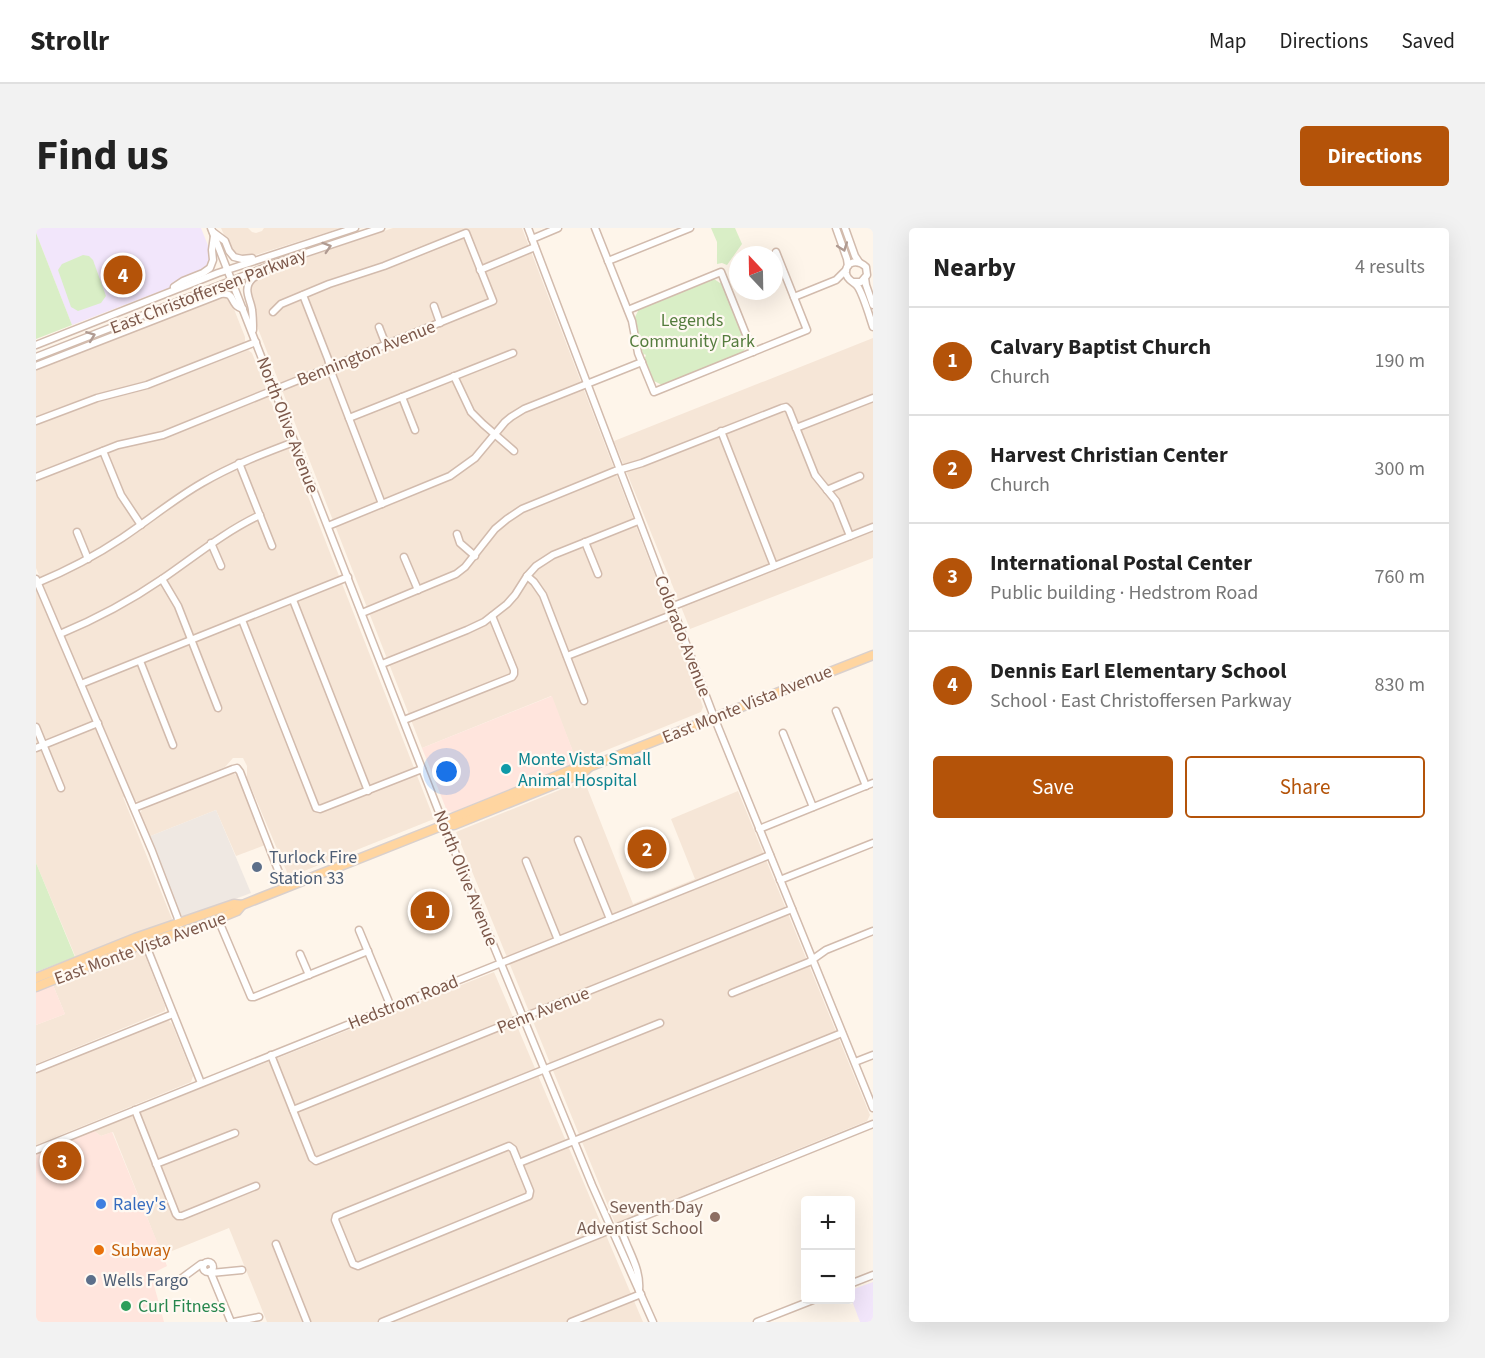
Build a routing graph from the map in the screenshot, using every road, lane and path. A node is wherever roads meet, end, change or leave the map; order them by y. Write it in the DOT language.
graph roads {
  1 [pos="355,228"];
  2 [pos="381,228"];
  3 [pos="528,228"];
  4 [pos="558,228"];
  5 [pos="596,228"];
  6 [pos="690,228"];
  7 [pos="836,228"];
  8 [pos="845,228"];
  9 [pos="212,232"];
  10 [pos="532,239"];
  11 [pos="535,247"];
  12 [pos="270,256"];
  13 [pos="608,261"];
  14 [pos="861,262"];
  15 [pos="272,265"];
  16 [pos="873,266"];
  17 [pos="847,268"];
  18 [pos="228,270"];
  19 [pos="480,270"];
  20 [pos="783,270"];
  21 [pos="866,277"];
  22 [pos="836,280"];
  23 [pos="232,281"];
  24 [pos="852,281"];
  25 [pos="167,293"];
  26 [pos="303,295"];
  27 [pos="794,297"];
  28 [pos="873,305"];
  29 [pos="434,306"];
  30 [pos="628,309"];
  31 [pos="243,310"];
  32 [pos="273,312"];
  33 [pos="440,323"];
  34 [pos="379,327"];
  35 [pos="873,327"];
  36 [pos="255,339"];
  37 [pos="36,345"];
  38 [pos="386,345"];
  39 [pos="753,352"];
  40 [pos="513,353"];
  41 [pos="36,357"];
  42 [pos="642,362"];
  43 [pos="36,366"];
  44 [pos="330,367"];
  45 [pos="454,376"];
  46 [pos="586,384"];
  47 [pos="274,390"];
  48 [pos="402,397"];
  49 [pos="873,398"];
  50 [pos="349,418"];
  51 [pos="36,421"];
  52 [pos="796,428"];
  53 [pos="415,430"];
  54 [pos="721,431"];
  55 [pos="495,435"];
  56 [pos="294,442"];
  57 [pos="103,451"];
  58 [pos="514,451"];
  59 [pos="239,463"];
  60 [pos="619,469"];
  61 [pos="860,476"];
  62 [pos="36,477"];
  63 [pos="827,490"];
  64 [pos="382,504"];
  65 [pos="260,515"];
  66 [pos="638,521"];
  67 [pos="141,525"];
  68 [pos="328,526"];
  69 [pos="873,527"];
  70 [pos="77,532"];
  71 [pos="458,534"];
  72 [pos="850,536"];
  73 [pos="585,542"];
  74 [pos="212,543"];
  75 [pos="272,546"];
  76 [pos="475,556"];
  77 [pos="405,557"];
  78 [pos="88,559"];
  79 [pos="221,566"];
  80 [pos="774,566"];
  81 [pos="598,574"];
  82 [pos="527,576"];
  83 [pos="348,577"];
  84 [pos="162,579"];
  85 [pos="37,582"];
  86 [pos="418,590"];
  87 [pos="293,600"];
  88 [pos="673,610"];
  89 [pos="362,613"];
  90 [pos="492,616"];
  91 [pos="242,620"];
  92 [pos="60,634"];
  93 [pos="191,640"];
  94 [pos="873,655"];
  95 [pos="567,656"];
  96 [pos="141,661"];
  97 [pos="382,664"];
  98 [pos="81,684"];
  99 [pos="584,700"];
  100 [pos="218,708"];
  101 [pos="836,711"];
  102 [pos="714,717"];
  103 [pos="404,720"];
  104 [pos="98,723"];
  105 [pos="36,727"];
  106 [pos="783,732"];
  107 [pos="44,745"];
  108 [pos="173,746"];
  109 [pos="36,748"];
  110 [pos="589,767"];
  111 [pos="422,769"];
  112 [pos="558,775"];
  113 [pos="870,785"];
  114 [pos="61,788"];
  115 [pos="368,791"];
  116 [pos="535,793"];
  117 [pos="813,807"];
  118 [pos="134,808"];
  119 [pos="444,825"];
  120 [pos="759,830"];
  121 [pos="578,840"];
  122 [pos="873,843"];
  123 [pos="770,855"];
  124 [pos="526,861"];
  125 [pos="780,880"];
  126 [pos="285,888"];
  127 [pos="242,905"];
  128 [pos="792,909"];
  129 [pos="218,919"];
  130 [pos="610,919"];
  131 [pos="181,927"];
  132 [pos="359,930"];
  133 [pos="873,931"];
  134 [pos="558,940"];
  135 [pos="145,943"];
  136 [pos="368,951"];
  137 [pos="300,954"];
  138 [pos="812,959"];
  139 [pos="501,963"];
  140 [pos="309,975"];
  141 [pos="36,978"];
  142 [pos="36,987"];
  143 [pos="732,993"];
  144 [pos="391,1007"];
  145 [pos="173,1014"];
  146 [pos="523,1017"];
  147 [pos="660,1023"];
  148 [pos="842,1033"];
  149 [pos="271,1055"];
  150 [pos="873,1055"];
  151 [pos="855,1062"];
  152 [pos="36,1069"];
  153 [pos="545,1069"];
  154 [pos="201,1083"];
  155 [pos="873,1108"];
  156 [pos="135,1110"];
  157 [pos="293,1110"];
  158 [pos="873,1124"];
  159 [pos="235,1133"];
  160 [pos="574,1141"];
  161 [pos="36,1150"];
  162 [pos="519,1163"];
  163 [pos="156,1164"];
  164 [pos="256,1186"];
  165 [pos="630,1222"];
  166 [pos="612,1229"];
  167 [pos="276,1244"];
  168 [pos="242,1270"];
  169 [pos="211,1272"];
  170 [pos="873,1275"];
  171 [pos="178,1281"];
  172 [pos="855,1282"];
  173 [pos="640,1292"];
  174 [pos="801,1304"];
  175 [pos="259,1317"];
  176 [pos="232,1322"];
  177 [pos="308,1322"];
  178 [pos="382,1322"];
  179 [pos="571,1322"];
  180 [pos="652,1322"];
  181 [pos="757,1322"];
  1 -- 12 [label="street, East Christoffersen Parkway"];
  15 -- 2 [label="street, East Christoffersen Parkway, one-way"];
  3 -- 10 [label="street, Colorado Avenue"];
  4 -- 10 [label="street"];
  5 -- 13 [label="street"];
  6 -- 13 [label="street"];
  7 -- 17 [label="street, one-way"];
  8 -- 14 [label="street"];
  9 -- 12 [label="street"];
  9 -- 18 [label="street, North Olive Avenue"];
  9 -- 25 [label="street"];
  10 -- 11 [label="street, Colorado Avenue"];
  11 -- 19 [label="street"];
  11 -- 46 [label="street, Colorado Avenue"];
  12 -- 18 [label="street, East Christoffersen Parkway"];
  13 -- 30 [label="street"];
  14 -- 16 [label="street"];
  14 -- 17 [label="street"];
  14 -- 21 [label="street"];
  15 -- 23 [label="street, East Christoffersen Parkway"];
  15 -- 36 [label="street"];
  16 -- 21 [label="street"];
  17 -- 22 [label="street"];
  17 -- 24 [label="street"];
  18 -- 23 [label="street, North Olive Avenue"];
  18 -- 25 [label="street, East Christoffersen Parkway"];
  19 -- 26 [label="street"];
  19 -- 33 [label="street, Bennington Avenue"];
  20 -- 27 [label="street"];
  21 -- 24 [label="street"];
  21 -- 28 [label="street"];
  22 -- 24 [label="street"];
  22 -- 27 [label="street"];
  23 -- 31 [label="street, North Olive Avenue"];
  41 -- 23 [label="street, East Christoffersen Parkway, one-way"];
  24 -- 35 [label="street"];
  25 -- 37 [label="street, East Christoffersen Parkway"];
  26 -- 32 [label="street"];
  26 -- 44 [label="street"];
  27 -- 39 [label="street"];
  29 -- 33 [label="street"];
  30 -- 39 [label="street"];
  30 -- 42 [label="street"];
  31 -- 36 [label="street, North Olive Avenue"];
  31 -- 43 [label="street"];
  33 -- 38 [label="street, Bennington Avenue"];
  34 -- 38 [label="street"];
  36 -- 47 [label="street, North Olive Avenue"];
  36 -- 51 [label="street"];
  38 -- 44 [label="street, Bennington Avenue"];
  39 -- 42 [label="street"];
  40 -- 45 [label="street"];
  42 -- 46 [label="street"];
  44 -- 47 [label="street, Bennington Avenue"];
  44 -- 50 [label="street"];
  45 -- 48 [label="street"];
  45 -- 55 [label="street"];
  46 -- 55 [label="street"];
  46 -- 60 [label="street, Colorado Avenue"];
  47 -- 56 [label="street, North Olive Avenue"];
  47 -- 57 [label="street, Bennington Avenue"];
  48 -- 50 [label="street"];
  48 -- 53 [label="street"];
  49 -- 52 [label="street"];
  50 -- 64 [label="street"];
  52 -- 54 [label="street"];
  52 -- 63 [label="street"];
  54 -- 60 [label="street"];
  54 -- 80 [label="street"];
  55 -- 58 [label="street"];
  55 -- 64 [label="street"];
  56 -- 59 [label="street"];
  56 -- 68 [label="street, North Olive Avenue"];
  57 -- 62 [label="street, Bennington Avenue"];
  57 -- 67 [label="street"];
  59 -- 65 [label="street"];
  59 -- 67 [label="street"];
  60 -- 66 [label="street, Colorado Avenue"];
  60 -- 76 [label="street"];
  61 -- 63 [label="street"];
  63 -- 72 [label="street"];
  64 -- 68 [label="street"];
  65 -- 74 [label="street"];
  65 -- 75 [label="street"];
  66 -- 73 [label="street"];
  66 -- 88 [label="street, Colorado Avenue"];
  67 -- 78 [label="street"];
  68 -- 83 [label="street, North Olive Avenue"];
  69 -- 72 [label="street"];
  70 -- 78 [label="street"];
  71 -- 76 [label="street"];
  72 -- 80 [label="street"];
  73 -- 81 [label="street"];
  73 -- 82 [label="street"];
  74 -- 79 [label="street"];
  74 -- 84 [label="street"];
  76 -- 86 [label="street"];
  77 -- 86 [label="street"];
  78 -- 85 [label="street"];
  80 -- 88 [label="street"];
  82 -- 90 [label="street"];
  82 -- 95 [label="street"];
  83 -- 87 [label="street"];
  83 -- 89 [label="street, North Olive Avenue"];
  84 -- 92 [label="street"];
  84 -- 93 [label="street"];
  85 -- 92 [label="street"];
  86 -- 89 [label="street"];
  87 -- 91 [label="street"];
  87 -- 115 [label="street"];
  88 -- 95 [label="street"];
  88 -- 102 [label="street, Colorado Avenue"];
  89 -- 97 [label="street, North Olive Avenue"];
  90 -- 97 [label="street"];
  90 -- 103 [label="street"];
  91 -- 93 [label="street"];
  91 -- 115 [label="street"];
  92 -- 98 [label="street"];
  93 -- 96 [label="street"];
  93 -- 100 [label="street"];
  94 -- 102 [label="main road, East Monte Vista Avenue"];
  95 -- 99 [label="street"];
  96 -- 98 [label="street"];
  96 -- 108 [label="street"];
  97 -- 103 [label="street, North Olive Avenue"];
  98 -- 104 [label="street"];
  101 -- 113 [label="street"];
  102 -- 110 [label="main road, East Monte Vista Avenue"];
  102 -- 120 [label="street, Colorado Avenue"];
  103 -- 111 [label="street, North Olive Avenue"];
  104 -- 107 [label="street"];
  104 -- 118 [label="street"];
  105 -- 107 [label="street"];
  106 -- 117 [label="street"];
  107 -- 109 [label="street"];
  107 -- 114 [label="street"];
  110 -- 112 [label="main road, East Monte Vista Avenue"];
  110 -- 116 [label="main road, East Monte Vista Avenue"];
  111 -- 115 [label="street"];
  111 -- 119 [label="street, North Olive Avenue"];
  112 -- 116 [label="main road"];
  112 -- 119 [label="main road, East Monte Vista Avenue"];
  113 -- 117 [label="street"];
  116 -- 119 [label="main road, East Monte Vista Avenue"];
  117 -- 120 [label="street"];
  118 -- 126 [label="street"];
  118 -- 131 [label="street"];
  119 -- 126 [label="main road, East Monte Vista Avenue"];
  119 -- 139 [label="street, North Olive Avenue"];
  120 -- 123 [label="street, Colorado Avenue"];
  121 -- 130 [label="street"];
  122 -- 125 [label="street"];
  123 -- 125 [label="street, Colorado Avenue"];
  123 -- 130 [label="street, Hedstrom Road"];
  124 -- 134 [label="street"];
  125 -- 128 [label="street, Colorado Avenue"];
  126 -- 127 [label="main road, East Monte Vista Avenue"];
  127 -- 129 [label="main road, East Monte Vista Avenue"];
  127 -- 131 [label="main road, East Monte Vista Avenue"];
  128 -- 138 [label="street, Colorado Avenue"];
  128 -- 146 [label="street, Penn Avenue"];
  129 -- 131 [label="main road, East Monte Vista Avenue"];
  129 -- 140 [label="street"];
  130 -- 134 [label="street, Hedstrom Road"];
  131 -- 135 [label="main road, East Monte Vista Avenue"];
  131 -- 141 [label="main road, East Monte Vista Avenue"];
  132 -- 136 [label="street"];
  133 -- 138 [label="street"];
  134 -- 139 [label="street, Hedstrom Road"];
  135 -- 142 [label="main road, East Monte Vista Avenue"];
  135 -- 145 [label="street"];
  136 -- 140 [label="street"];
  136 -- 144 [label="street"];
  137 -- 140 [label="street"];
  138 -- 143 [label="street"];
  138 -- 148 [label="street, Colorado Avenue"];
  139 -- 144 [label="street, Hedstrom Road"];
  139 -- 146 [label="street, North Olive Avenue"];
  144 -- 149 [label="street, Hedstrom Road"];
  145 -- 152 [label="street"];
  145 -- 154 [label="street"];
  146 -- 153 [label="street, North Olive Avenue"];
  146 -- 157 [label="street, Penn Avenue"];
  147 -- 153 [label="street"];
  148 -- 151 [label="street, Colorado Avenue"];
  148 -- 160 [label="street"];
  149 -- 154 [label="street, Hedstrom Road"];
  149 -- 157 [label="street"];
  150 -- 151 [label="street"];
  151 -- 155 [label="street, Colorado Avenue"];
  153 -- 157 [label="street"];
  153 -- 160 [label="street, North Olive Avenue"];
  154 -- 156 [label="street, Hedstrom Road"];
  156 -- 161 [label="street, Hedstrom Road"];
  156 -- 163 [label="street"];
  158 -- 165 [label="street"];
  159 -- 163 [label="street"];
  160 -- 162 [label="street"];
  160 -- 166 [label="street, North Olive Avenue"];
  162 -- 162 [label="street"];
  163 -- 164 [label="street"];
  165 -- 166 [label="street"];
  165 -- 173 [label="street"];
  166 -- 173 [label="street, North Olive Avenue"];
  166 -- 178 [label="street"];
  167 -- 177 [label="street"];
  168 -- 169 [label="street"];
  169 -- 171 [label="street"];
  169 -- 176 [label="street"];
  170 -- 172 [label="street"];
  173 -- 179 [label="street"];
  173 -- 180 [label="street, North Olive Avenue"];
  174 -- 181 [label="street"];
  175 -- 176 [label="street"];
}
